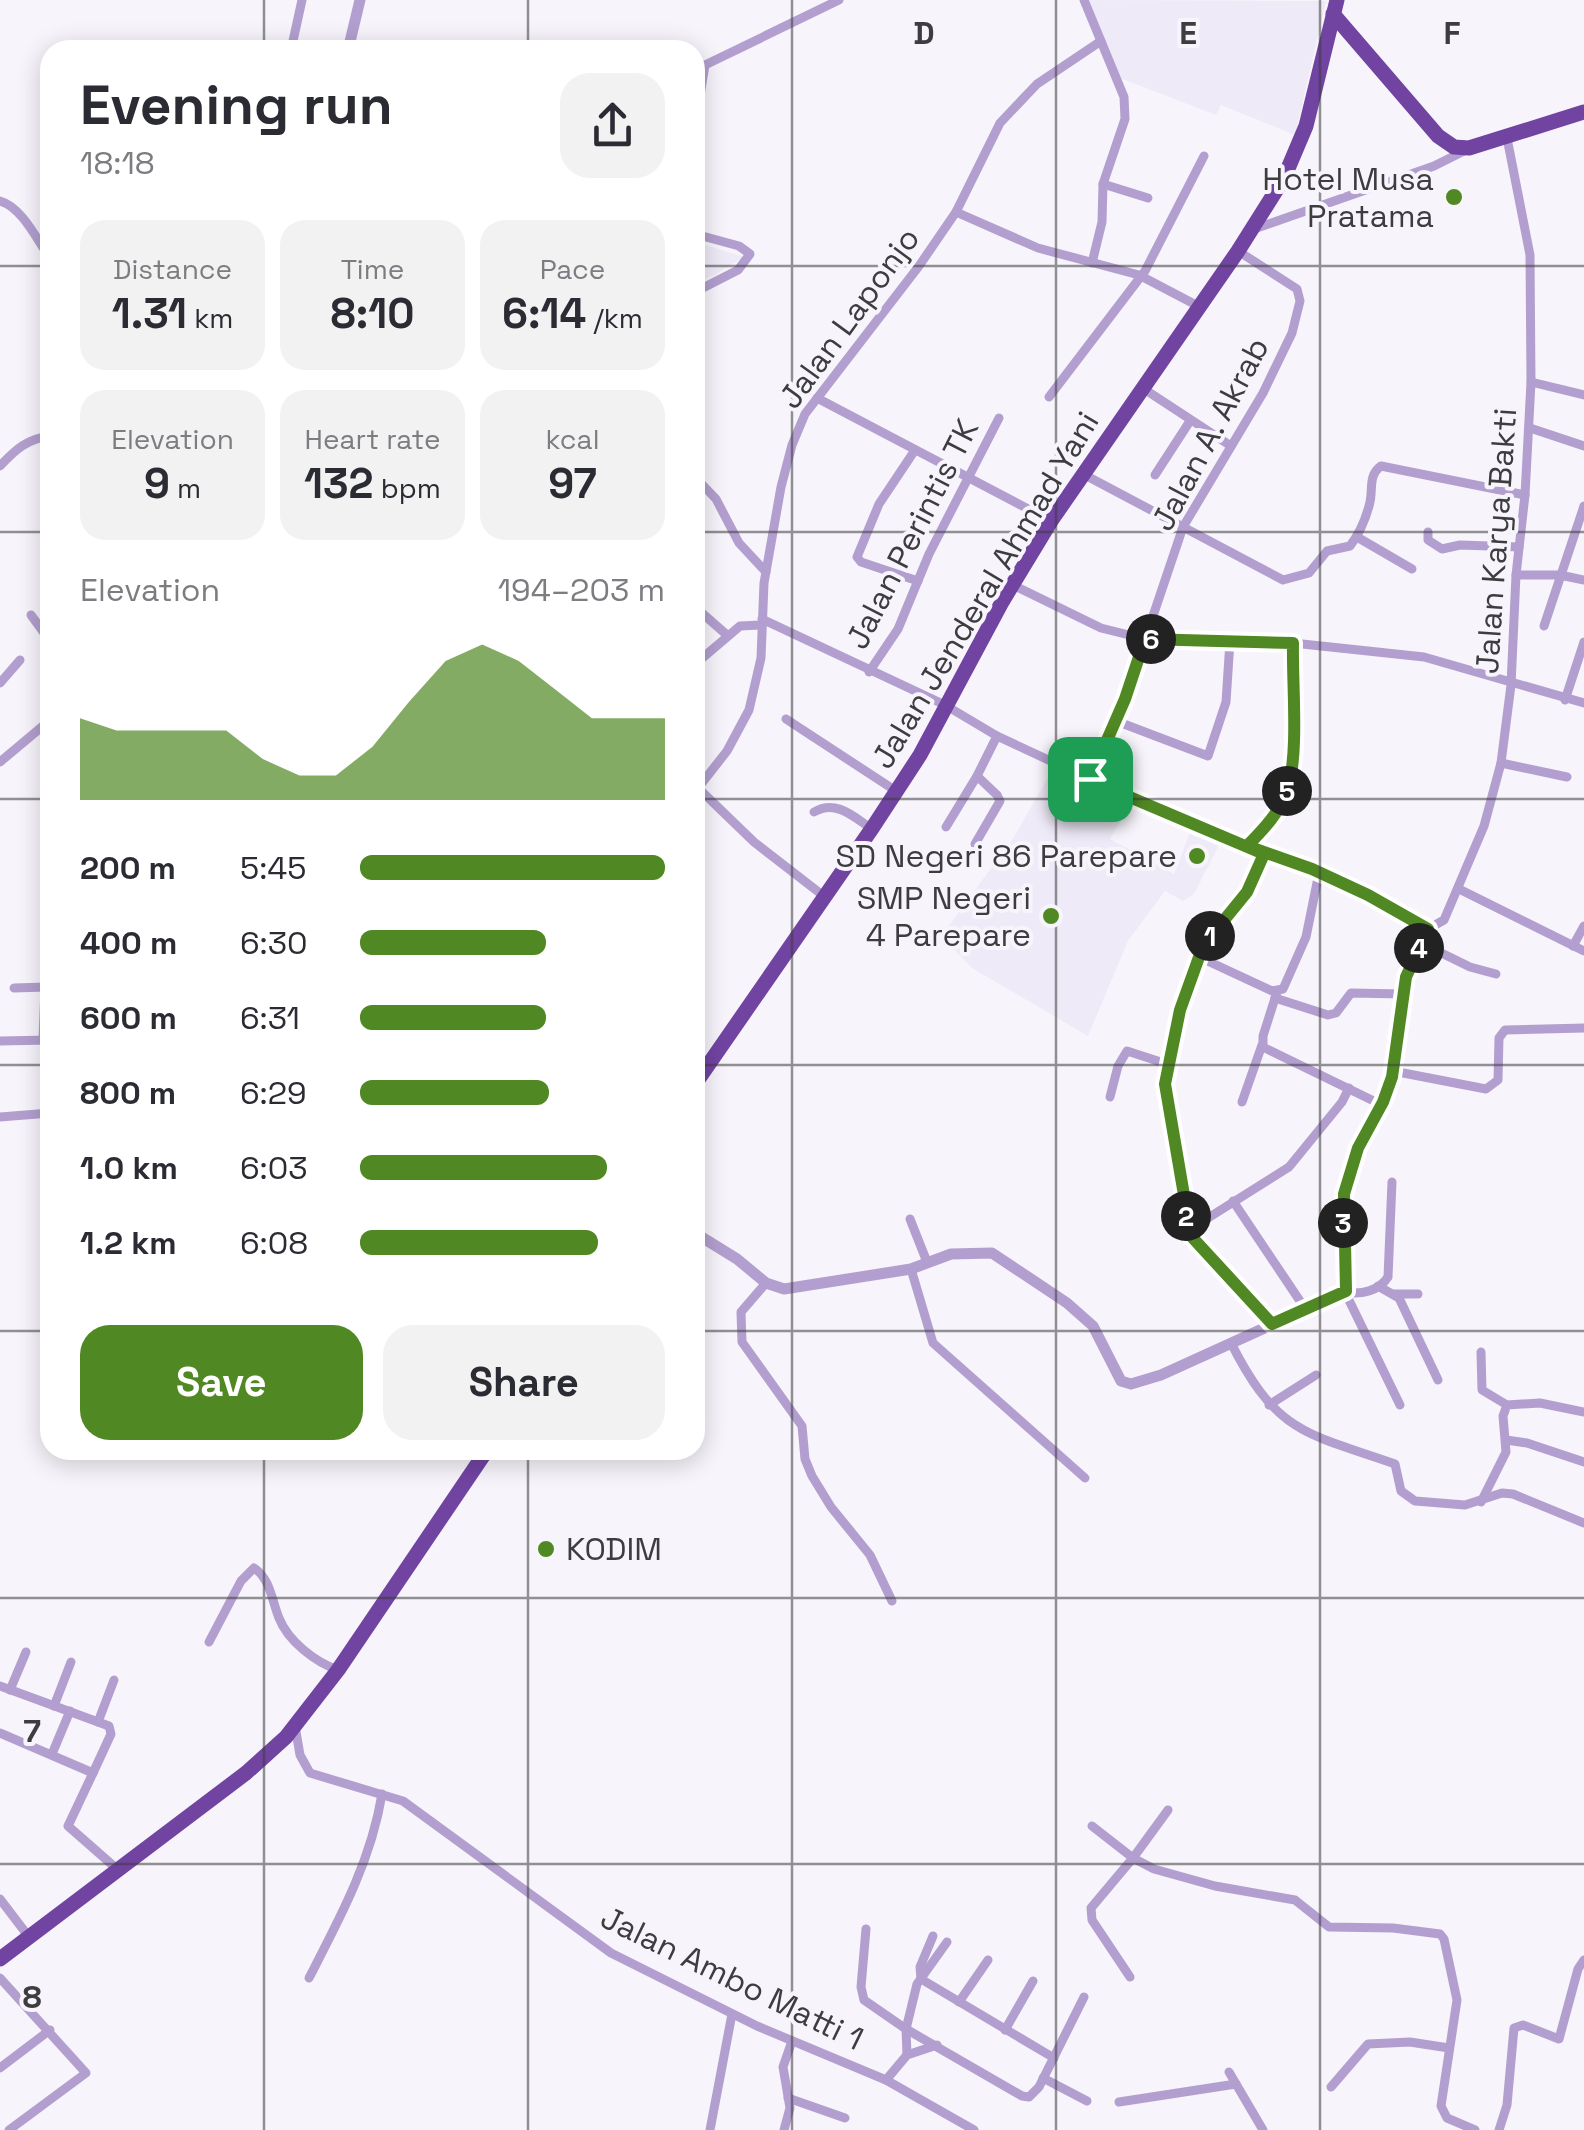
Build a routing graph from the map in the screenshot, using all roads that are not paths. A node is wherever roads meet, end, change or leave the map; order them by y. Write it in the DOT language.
graph roads {
  1 [pos="302,0"];
  2 [pos="360,0"];
  3 [pos="839,0"];
  4 [pos="1084,0"];
  5 [pos="1336,7"];
  6 [pos="293,40"];
  7 [pos="350,40"];
  8 [pos="1100,41"];
  9 [pos="705,69"];
  10 [pos="1584,112"];
  11 [pos="1508,138"];
  12 [pos="1469,148"];
  13 [pos="1204,156"];
  14 [pos="1103,184"];
  15 [pos="1148,198"];
  16 [pos="0,200"];
  17 [pos="956,212"];
  18 [pos="1252,230"];
  19 [pos="705,237"];
  20 [pos="40,244"];
  21 [pos="1238,251"];
  22 [pos="1092,262"];
  23 [pos="1140,274"];
  24 [pos="705,287"];
  25 [pos="1200,306"];
  26 [pos="1531,382"];
  27 [pos="1142,387"];
  28 [pos="1584,395"];
  29 [pos="1049,397"];
  30 [pos="817,398"];
  31 [pos="999,418"];
  32 [pos="1190,421"];
  33 [pos="1530,428"];
  34 [pos="40,437"];
  35 [pos="1231,446"];
  36 [pos="1584,446"];
  37 [pos="915,450"];
  38 [pos="0,466"];
  39 [pos="1082,474"];
  40 [pos="1155,475"];
  41 [pos="968,476"];
  42 [pos="705,487"];
  43 [pos="1525,495"];
  44 [pos="1584,506"];
  45 [pos="1051,521"];
  46 [pos="1183,528"];
  47 [pos="1428,532"];
  48 [pos="1357,537"];
  49 [pos="1519,547"];
  50 [pos="1412,569"];
  51 [pos="766,572"];
  52 [pos="1516,575"];
  53 [pos="1560,576"];
  54 [pos="1584,580"];
  55 [pos="918,581"];
  56 [pos="1013,584"];
  57 [pos="31,615"];
  58 [pos="705,616"];
  59 [pos="762,622"];
  60 [pos="1544,626"];
  61 [pos="40,627"];
  62 [pos="727,635"];
  63 [pos="1145,639"];
  64 [pos="1230,641"];
  65 [pos="1584,642"];
  66 [pos="1293,643"];
  67 [pos="705,654"];
  68 [pos="20,660"];
  69 [pos="869,672"];
  70 [pos="0,683"];
  71 [pos="1512,685"];
  72 [pos="1565,700"];
  73 [pos="1584,703"];
  74 [pos="945,705"];
  75 [pos="786,719"];
  76 [pos="1116,721"];
  77 [pos="40,728"];
  78 [pos="997,736"];
  79 [pos="0,762"];
  80 [pos="1501,762"];
  81 [pos="977,776"];
  82 [pos="705,777"];
  83 [pos="1567,777"];
  84 [pos="1090,779"];
  85 [pos="896,791"];
  86 [pos="705,794"];
  87 [pos="814,812"];
  88 [pos="946,827"];
  89 [pos="872,829"];
  90 [pos="975,844"];
  91 [pos="1247,846"];
  92 [pos="1264,854"];
  93 [pos="1319,873"];
  94 [pos="1458,890"];
  95 [pos="824,897"];
  96 [pos="1584,926"];
  97 [pos="1428,929"];
  98 [pos="1421,943"];
  99 [pos="1573,946"];
  100 [pos="1584,951"];
  101 [pos="1199,957"];
  102 [pos="1496,974"];
  103 [pos="40,987"];
  104 [pos="14,988"];
  105 [pos="1275,994"];
  106 [pos="1404,994"];
  107 [pos="1584,1028"];
  108 [pos="40,1040"];
  109 [pos="0,1041"];
  110 [pos="1262,1045"];
  111 [pos="1167,1064"];
  112 [pos="705,1070"];
  113 [pos="1393,1071"];
  114 [pos="1349,1088"];
  115 [pos="1110,1097"];
  116 [pos="1242,1102"];
  117 [pos="1382,1105"];
  118 [pos="40,1114"];
  119 [pos="0,1117"];
  120 [pos="1392,1182"];
  121 [pos="1233,1201"];
  122 [pos="910,1219"];
  123 [pos="1189,1230"];
  124 [pos="705,1239"];
  125 [pos="927,1262"];
  126 [pos="911,1269"];
  127 [pos="766,1283"];
  128 [pos="1378,1286"];
  129 [pos="1345,1292"];
  130 [pos="1394,1294"];
  131 [pos="1418,1294"];
  132 [pos="1306,1310"];
  133 [pos="1272,1324"];
  134 [pos="1232,1343"];
  135 [pos="1481,1352"];
  136 [pos="1316,1375"];
  137 [pos="1438,1380"];
  138 [pos="1269,1405"];
  139 [pos="1400,1405"];
  140 [pos="1507,1405"];
  141 [pos="1584,1412"];
  142 [pos="1506,1440"];
  143 [pos="480,1460"];
  144 [pos="1584,1462"];
  145 [pos="1085,1478"];
  146 [pos="1481,1502"];
  147 [pos="1584,1523"];
  148 [pos="892,1601"];
  149 [pos="209,1642"];
  150 [pos="26,1652"];
  151 [pos="71,1662"];
  152 [pos="338,1670"];
  153 [pos="114,1680"];
  154 [pos="5,1688"];
  155 [pos="54,1706"];
  156 [pos="70,1712"];
  157 [pos="98,1722"];
  158 [pos="295,1726"];
  159 [pos="0,1733"];
  160 [pos="52,1754"];
  161 [pos="93,1773"];
  162 [pos="382,1794"];
  163 [pos="1168,1810"];
  164 [pos="1092,1826"];
  165 [pos="1133,1858"];
  166 [pos="117,1869"];
  167 [pos="0,1899"];
  168 [pos="866,1929"];
  169 [pos="933,1936"];
  170 [pos="29,1937"];
  171 [pos="947,1942"];
  172 [pos="0,1958"];
  173 [pos="988,1960"];
  174 [pos="1584,1960"];
  175 [pos="1130,1977"];
  176 [pos="0,1978"];
  177 [pos="309,1978"];
  178 [pos="921,1979"];
  179 [pos="1033,1981"];
  180 [pos="1084,1998"];
  181 [pos="959,2002"];
  182 [pos="732,2014"];
  183 [pos="906,2029"];
  184 [pos="50,2030"];
  185 [pos="1005,2030"];
  186 [pos="792,2041"];
  187 [pos="937,2045"];
  188 [pos="1449,2048"];
  189 [pos="907,2055"];
  190 [pos="1054,2058"];
  191 [pos="0,2068"];
  192 [pos="1229,2072"];
  193 [pos="1043,2078"];
  194 [pos="886,2080"];
  195 [pos="1236,2084"];
  196 [pos="1331,2087"];
  197 [pos="788,2098"];
  198 [pos="1087,2101"];
  199 [pos="1119,2102"];
  200 [pos="1256,2117"];
  201 [pos="845,2118"];
  202 [pos="8,2130"];
  203 [pos="710,2130"];
  204 [pos="784,2130"];
  205 [pos="974,2130"];
  206 [pos="1246,2130"];
  207 [pos="1263,2130"];
  208 [pos="1475,2130"];
  209 [pos="1500,2130"];
  1 -- 6 [label="street"];
  2 -- 7 [label="street"];
  3 -- 9 [label="street"];
  4 -- 8 [label="street"];
  5 -- 12 [label="highway"];
  5 -- 18 [label="highway, Jalan Jenderal Ahmad Yani"];
  8 -- 14 [label="street"];
  8 -- 17 [label="street, Jalan Laponjo"];
  10 -- 11 [label="highway"];
  11 -- 12 [label="highway"];
  11 -- 26 [label="street, Jalan Karya Bakti"];
  12 -- 18 [label="street"];
  13 -- 23 [label="street"];
  14 -- 15 [label="street"];
  14 -- 22 [label="street"];
  16 -- 20 [label="street"];
  17 -- 22 [label="street"];
  17 -- 30 [label="street, Jalan Laponjo"];
  18 -- 21 [label="highway, Jalan Jenderal Ahmad Yani"];
  19 -- 24 [label="street"];
  21 -- 25 [label="highway, Jalan Jenderal Ahmad Yani"];
  21 -- 35 [label="street, Jalan A. Akrab"];
  22 -- 23 [label="street"];
  23 -- 25 [label="street"];
  23 -- 29 [label="street"];
  25 -- 27 [label="highway, Jalan Jenderal Ahmad Yani"];
  26 -- 28 [label="street"];
  26 -- 33 [label="street, Jalan Karya Bakti"];
  27 -- 32 [label="street"];
  27 -- 39 [label="highway, Jalan Jenderal Ahmad Yani"];
  30 -- 37 [label="street"];
  30 -- 51 [label="street, Jalan Laponjo"];
  31 -- 41 [label="street, Jalan Perintis TK"];
  32 -- 35 [label="street"];
  32 -- 40 [label="street"];
  33 -- 36 [label="street"];
  33 -- 43 [label="street, Jalan Karya Bakti"];
  34 -- 38 [label="street"];
  35 -- 46 [label="street, Jalan A. Akrab"];
  37 -- 41 [label="street"];
  37 -- 55 [label="street"];
  39 -- 45 [label="highway, Jalan Jenderal Ahmad Yani"];
  39 -- 46 [label="street"];
  41 -- 45 [label="street"];
  41 -- 55 [label="street, Jalan Perintis TK"];
  42 -- 51 [label="street"];
  43 -- 48 [label="street"];
  43 -- 49 [label="street, Jalan Karya Bakti"];
  44 -- 53 [label="street"];
  45 -- 56 [label="highway, Jalan Jenderal Ahmad Yani"];
  46 -- 48 [label="street"];
  46 -- 63 [label="street, Jalan A. Akrab"];
  47 -- 49 [label="street"];
  48 -- 50 [label="street"];
  49 -- 52 [label="street, Jalan Karya Bakti"];
  51 -- 59 [label="street, Jalan Laponjo"];
  52 -- 53 [label="street"];
  52 -- 71 [label="street, Jalan Karya Bakti"];
  53 -- 54 [label="street"];
  53 -- 60 [label="street"];
  55 -- 69 [label="street, Jalan Perintis TK"];
  56 -- 63 [label="street"];
  56 -- 74 [label="highway, Jalan Jenderal Ahmad Yani"];
  57 -- 61 [label="street"];
  58 -- 62 [label="street"];
  59 -- 62 [label="street"];
  59 -- 69 [label="street"];
  59 -- 82 [label="street, Jalan Laponjo"];
  62 -- 67 [label="street"];
  63 -- 64 [label="street"];
  63 -- 76 [label="street, Jalan A. Akrab"];
  64 -- 66 [label="street"];
  64 -- 76 [label="street"];
  65 -- 72 [label="street"];
  66 -- 71 [label="street"];
  66 -- 91 [label="street"];
  68 -- 70 [label="street"];
  69 -- 74 [label="street"];
  71 -- 72 [label="street"];
  71 -- 80 [label="street, Jalan Karya Bakti"];
  72 -- 73 [label="street"];
  74 -- 78 [label="street"];
  74 -- 85 [label="highway, Jalan Jenderal Ahmad Yani"];
  75 -- 85 [label="street"];
  76 -- 84 [label="street, Jalan A. Akrab"];
  77 -- 79 [label="street"];
  78 -- 81 [label="street"];
  78 -- 84 [label="street"];
  80 -- 83 [label="street"];
  80 -- 94 [label="street, Jalan Karya Bakti"];
  81 -- 88 [label="street"];
  81 -- 90 [label="street"];
  84 -- 91 [label="street"];
  85 -- 89 [label="highway, Jalan Jenderal Ahmad Yani"];
  86 -- 95 [label="street"];
  87 -- 89 [label="street"];
  89 -- 95 [label="highway, Jalan Jenderal Ahmad Yani"];
  91 -- 92 [label="street"];
  92 -- 93 [label="street"];
  92 -- 101 [label="street"];
  93 -- 97 [label="street"];
  93 -- 105 [label="street"];
  94 -- 97 [label="street, Jalan Karya Bakti"];
  94 -- 99 [label="street"];
  95 -- 112 [label="highway, Jalan Jenderal Ahmad Yani"];
  96 -- 99 [label="street"];
  97 -- 98 [label="street"];
  98 -- 102 [label="street"];
  98 -- 106 [label="street"];
  99 -- 100 [label="street"];
  101 -- 105 [label="street"];
  101 -- 111 [label="street"];
  103 -- 104 [label="street"];
  105 -- 106 [label="street"];
  105 -- 110 [label="street"];
  106 -- 113 [label="street"];
  107 -- 113 [label="street"];
  108 -- 109 [label="street"];
  110 -- 114 [label="street"];
  110 -- 116 [label="street"];
  111 -- 115 [label="street"];
  111 -- 123 [label="street"];
  113 -- 117 [label="street"];
  114 -- 117 [label="street"];
  114 -- 121 [label="street"];
  117 -- 129 [label="street"];
  118 -- 119 [label="street"];
  120 -- 128 [label="street"];
  121 -- 123 [label="street"];
  121 -- 132 [label="street"];
  122 -- 125 [label="street"];
  123 -- 133 [label="street"];
  124 -- 127 [label="street"];
  125 -- 126 [label="street"];
  125 -- 134 [label="street"];
  126 -- 127 [label="street"];
  126 -- 145 [label="street"];
  127 -- 148 [label="street"];
  128 -- 129 [label="street"];
  128 -- 130 [label="street"];
  129 -- 132 [label="street"];
  129 -- 139 [label="street"];
  130 -- 131 [label="street"];
  130 -- 137 [label="street"];
  132 -- 133 [label="street"];
  133 -- 134 [label="street"];
  134 -- 138 [label="street"];
  135 -- 140 [label="street"];
  136 -- 138 [label="street"];
  138 -- 146 [label="street"];
  140 -- 141 [label="street"];
  140 -- 142 [label="street"];
  142 -- 144 [label="street"];
  142 -- 146 [label="street"];
  143 -- 152 [label="highway"];
  146 -- 147 [label="street"];
  149 -- 152 [label="street"];
  150 -- 154 [label="street"];
  151 -- 155 [label="street"];
  152 -- 158 [label="highway"];
  153 -- 157 [label="street"];
  154 -- 155 [label="street"];
  155 -- 156 [label="street"];
  156 -- 157 [label="street"];
  156 -- 160 [label="street"];
  157 -- 161 [label="street"];
  158 -- 162 [label="street, Jalan Ambo Matti 1"];
  158 -- 166 [label="highway"];
  159 -- 160 [label="street"];
  160 -- 161 [label="street"];
  161 -- 166 [label="street"];
  162 -- 177 [label="street"];
  162 -- 182 [label="street, Jalan Ambo Matti 1"];
  163 -- 165 [label="street"];
  164 -- 165 [label="street"];
  165 -- 175 [label="street"];
  165 -- 188 [label="street"];
  166 -- 170 [label="highway"];
  167 -- 170 [label="street"];
  168 -- 183 [label="street"];
  169 -- 178 [label="street"];
  170 -- 172 [label="highway"];
  171 -- 178 [label="street"];
  173 -- 181 [label="street"];
  174 -- 209 [label="street"];
  176 -- 184 [label="street"];
  178 -- 181 [label="street"];
  178 -- 183 [label="street"];
  179 -- 185 [label="street"];
  180 -- 190 [label="street"];
  181 -- 185 [label="street"];
  182 -- 186 [label="street, Jalan Ambo Matti 1"];
  182 -- 203 [label="street"];
  183 -- 187 [label="street"];
  183 -- 189 [label="street"];
  184 -- 191 [label="street"];
  184 -- 202 [label="street"];
  185 -- 190 [label="street"];
  186 -- 194 [label="street, Jalan Ambo Matti 1"];
  186 -- 197 [label="street"];
  187 -- 189 [label="street"];
  187 -- 193 [label="street"];
  188 -- 196 [label="street"];
  188 -- 208 [label="street"];
  189 -- 194 [label="street"];
  190 -- 193 [label="street"];
  192 -- 195 [label="street"];
  193 -- 198 [label="street"];
  194 -- 205 [label="street, Jalan Ambo Matti 1"];
  195 -- 199 [label="street"];
  195 -- 200 [label="street"];
  197 -- 201 [label="street"];
  197 -- 204 [label="street"];
  200 -- 206 [label="street"];
  200 -- 207 [label="street"];
}
